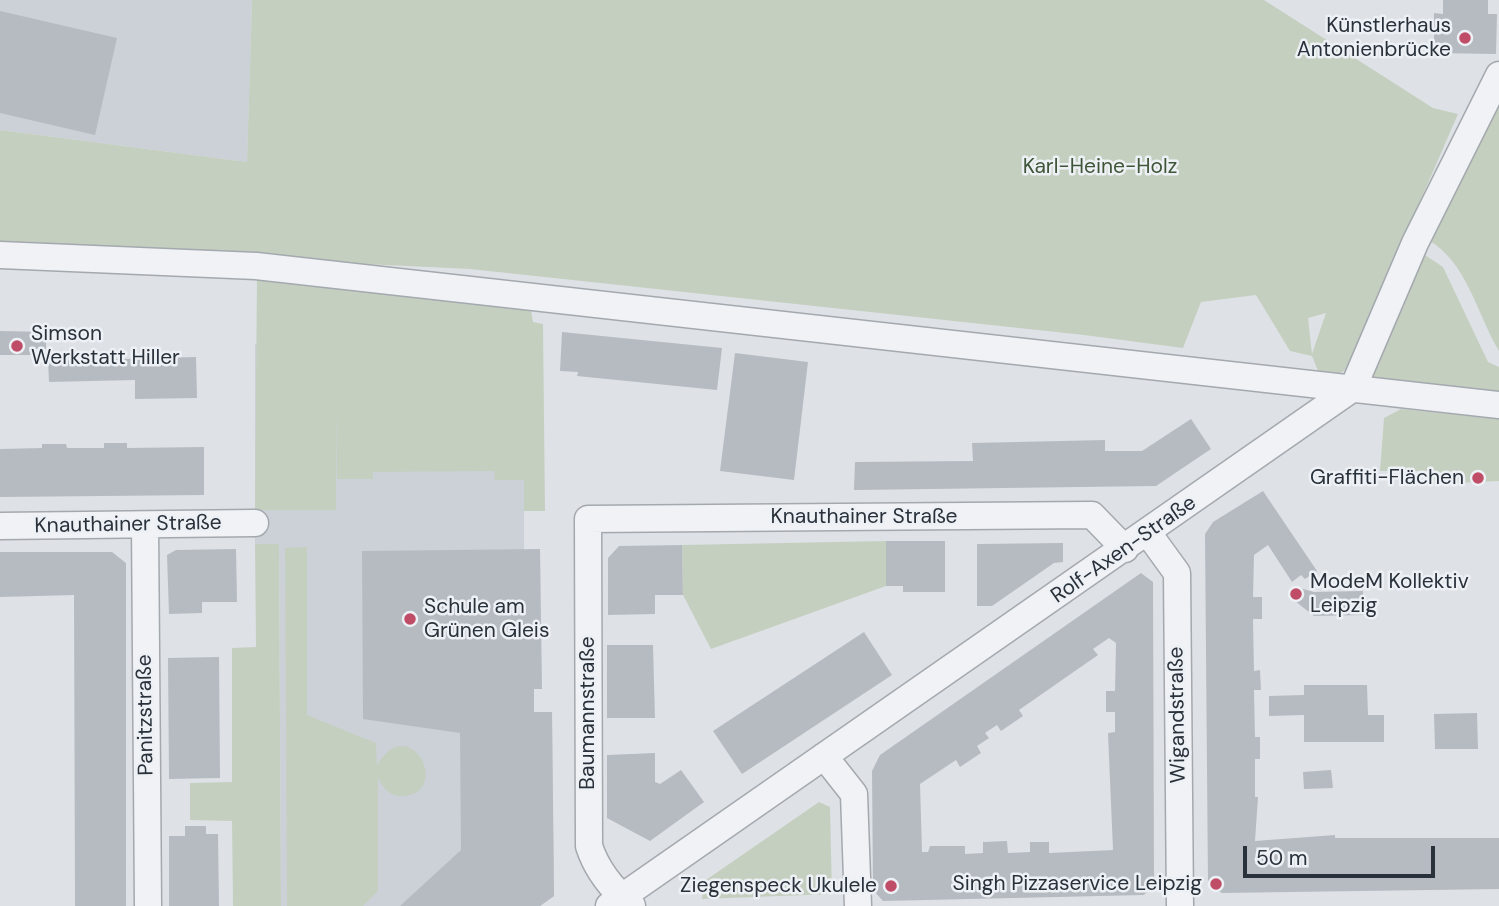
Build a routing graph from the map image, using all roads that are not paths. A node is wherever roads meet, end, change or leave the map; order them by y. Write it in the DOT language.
graph roads {
  1 [pos="1499,75"];
  2 [pos="0,255"];
  3 [pos="1353,388"];
  4 [pos="1499,405"];
  5 [pos="588,519"];
  6 [pos="256,523"];
  7 [pos="145,524"];
  8 [pos="0,526"];
  9 [pos="1148,533"];
  10 [pos="1125,549"];
  11 [pos="824,755"];
  12 [pos="621,903"];
  13 [pos="148,906"];
  14 [pos="858,906"];
  15 [pos="1180,906"];
  1 -- 3 [label="street"];
  2 -- 3 [label="street"];
  3 -- 4 [label="street"];
  3 -- 9 [label="street, Rolf-Axen-Straße"];
  5 -- 10 [label="street, Knauthainer Straße"];
  5 -- 12 [label="street, Baumannstraße"];
  6 -- 7 [label="street, Knauthainer Straße"];
  7 -- 8 [label="street, Knauthainer Straße"];
  7 -- 13 [label="street, Panitzstraße"];
  9 -- 10 [label="street, Rolf-Axen-Straße"];
  9 -- 15 [label="street, Wigandstraße"];
  10 -- 11 [label="street, Rolf-Axen-Straße"];
  11 -- 12 [label="street, Rolf-Axen-Straße"];
  11 -- 14 [label="street"];
}
